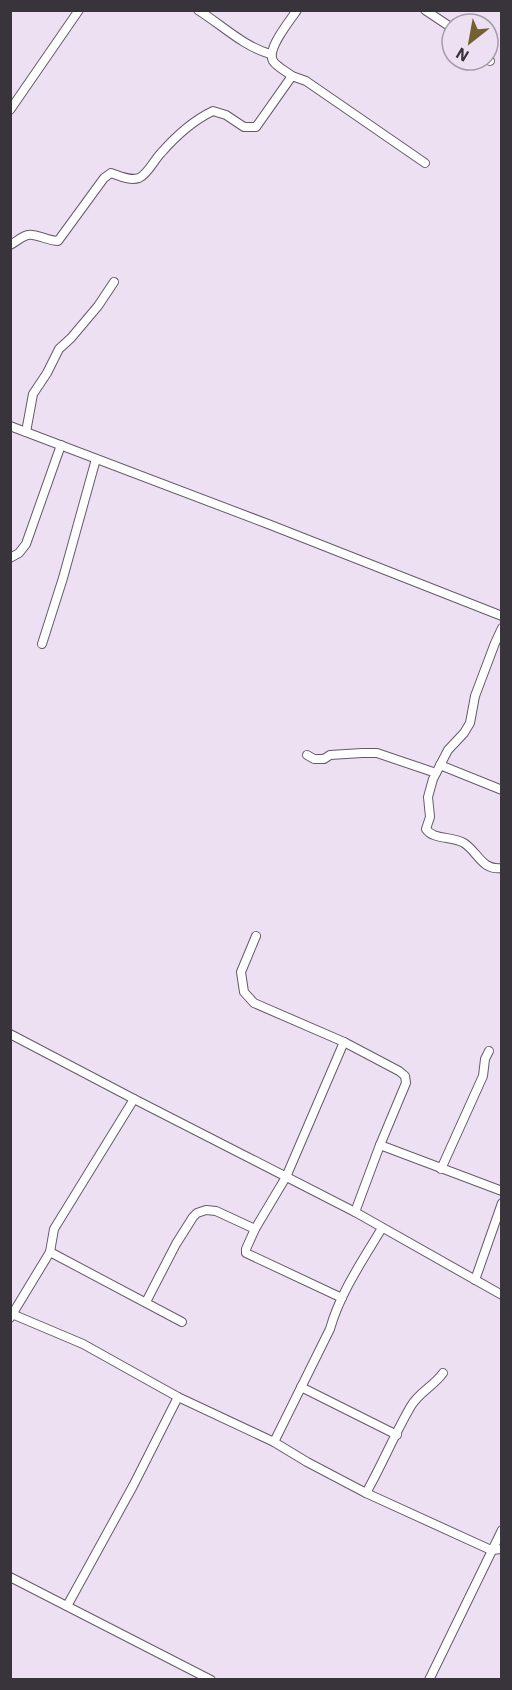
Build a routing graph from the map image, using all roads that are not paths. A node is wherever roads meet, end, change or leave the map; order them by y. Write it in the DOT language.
graph roads {
  1 [pos="79,10"];
  2 [pos="198,10"];
  3 [pos="297,10"];
  4 [pos="425,10"];
  5 [pos="440,20"];
  6 [pos="270,54"];
  7 [pos="291,76"];
  8 [pos="10,110"];
  9 [pos="425,163"];
  10 [pos="10,245"];
  11 [pos="114,282"];
  12 [pos="10,426"];
  13 [pos="26,432"];
  14 [pos="61,445"];
  15 [pos="96,459"];
  16 [pos="10,558"];
  17 [pos="501,616"];
  18 [pos="501,628"];
  19 [pos="42,644"];
  20 [pos="307,754"];
  21 [pos="440,765"];
  22 [pos="436,773"];
  23 [pos="501,790"];
  24 [pos="501,868"];
  25 [pos="256,936"];
  26 [pos="10,1034"];
  27 [pos="344,1042"];
  28 [pos="489,1051"];
  29 [pos="134,1099"];
  30 [pos="380,1145"];
  31 [pos="441,1169"];
  32 [pos="286,1177"];
  33 [pos="501,1191"];
  34 [pos="501,1203"];
  35 [pos="356,1212"];
  36 [pos="382,1228"];
  37 [pos="255,1229"];
  38 [pos="50,1252"];
  39 [pos="475,1280"];
  40 [pos="501,1295"];
  41 [pos="342,1298"];
  42 [pos="146,1302"];
  43 [pos="11,1316"];
  44 [pos="182,1322"];
  45 [pos="442,1373"];
  46 [pos="301,1387"];
  47 [pos="178,1396"];
  48 [pos="397,1435"];
  49 [pos="274,1442"];
  50 [pos="366,1494"];
  51 [pos="501,1530"];
  52 [pos="501,1549"];
  53 [pos="490,1550"];
  54 [pos="10,1577"];
  55 [pos="67,1606"];
  56 [pos="210,1680"];
  57 [pos="429,1680"];
  1 -- 8 [label="street"];
  2 -- 6 [label="street"];
  3 -- 6 [label="street"];
  4 -- 5 [label="street"];
  6 -- 7 [label="street"];
  7 -- 9 [label="street"];
  7 -- 10 [label="street"];
  11 -- 13 [label="street"];
  12 -- 13 [label="street"];
  13 -- 14 [label="street"];
  14 -- 15 [label="street"];
  14 -- 16 [label="street"];
  15 -- 17 [label="street"];
  15 -- 19 [label="street"];
  18 -- 21 [label="street"];
  20 -- 22 [label="street"];
  21 -- 22 [label="street"];
  21 -- 23 [label="street"];
  22 -- 24 [label="street"];
  25 -- 27 [label="street"];
  26 -- 29 [label="street"];
  27 -- 30 [label="street"];
  27 -- 32 [label="street"];
  28 -- 31 [label="street"];
  29 -- 32 [label="street"];
  29 -- 38 [label="street"];
  30 -- 31 [label="street"];
  30 -- 35 [label="street"];
  31 -- 33 [label="street"];
  32 -- 35 [label="street"];
  32 -- 37 [label="street"];
  34 -- 39 [label="street"];
  35 -- 36 [label="street"];
  36 -- 39 [label="street"];
  36 -- 41 [label="street"];
  37 -- 41 [label="street"];
  37 -- 42 [label="street"];
  38 -- 42 [label="street"];
  38 -- 43 [label="street"];
  39 -- 40 [label="street"];
  41 -- 46 [label="street"];
  42 -- 44 [label="street"];
  43 -- 47 [label="street"];
  45 -- 48 [label="street"];
  46 -- 48 [label="street"];
  46 -- 49 [label="street"];
  47 -- 49 [label="street"];
  47 -- 55 [label="street"];
  48 -- 50 [label="street"];
  49 -- 50 [label="street"];
  50 -- 53 [label="street"];
  51 -- 53 [label="street"];
  52 -- 53 [label="street"];
  53 -- 57 [label="street"];
  54 -- 55 [label="street"];
  55 -- 56 [label="street"];
}
